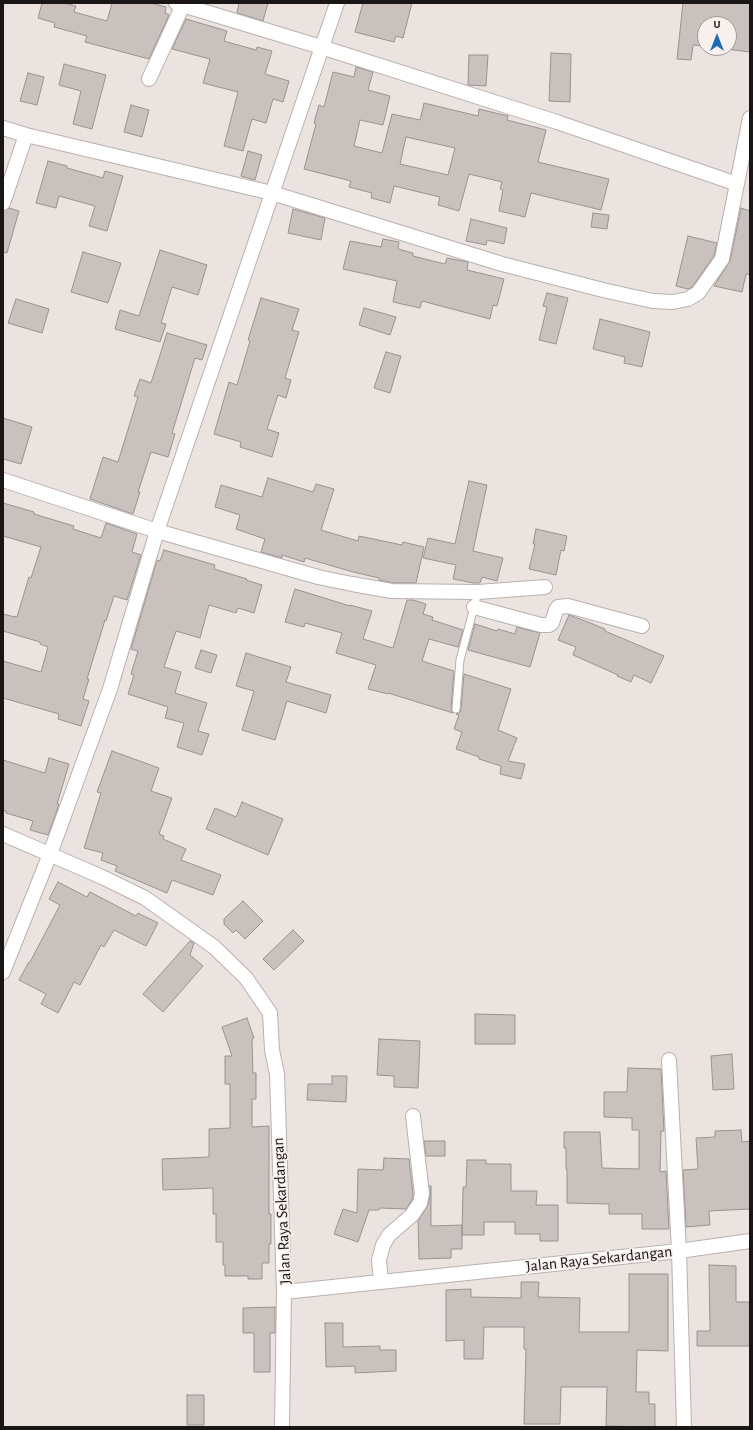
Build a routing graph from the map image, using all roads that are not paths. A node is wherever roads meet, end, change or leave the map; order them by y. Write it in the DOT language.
graph roads {
  1 [pos="337,3"];
  2 [pos="179,4"];
  3 [pos="321,47"];
  4 [pos="149,79"];
  5 [pos="750,118"];
  6 [pos="3,128"];
  7 [pos="26,135"];
  8 [pos="737,184"];
  9 [pos="272,193"];
  10 [pos="3,203"];
  11 [pos="3,480"];
  12 [pos="157,531"];
  13 [pos="545,587"];
  14 [pos="478,592"];
  15 [pos="474,607"];
  16 [pos="642,626"];
  17 [pos="456,709"];
  18 [pos="3,834"];
  19 [pos="50,854"];
  20 [pos="3,972"];
  21 [pos="669,1060"];
  22 [pos="413,1116"];
  23 [pos="750,1241"];
  24 [pos="679,1251"];
  25 [pos="381,1282"];
  26 [pos="284,1292"];
  27 [pos="282,1427"];
  28 [pos="684,1427"];
  1 -- 3 [label="street"];
  2 -- 3 [label="street"];
  2 -- 4 [label="street"];
  3 -- 8 [label="street"];
  3 -- 9 [label="street"];
  5 -- 8 [label="street"];
  6 -- 7 [label="street"];
  7 -- 9 [label="street"];
  7 -- 10 [label="street"];
  8 -- 9 [label="street"];
  9 -- 12 [label="street"];
  11 -- 12 [label="street"];
  12 -- 14 [label="street"];
  12 -- 19 [label="street"];
  13 -- 14 [label="street"];
  14 -- 15 [label="lane"];
  15 -- 16 [label="street"];
  15 -- 17 [label="lane"];
  18 -- 19 [label="street, Jalan Raya Sekardangan"];
  19 -- 20 [label="street"];
  19 -- 26 [label="street, Jalan Raya Sekardangan"];
  21 -- 24 [label="street"];
  22 -- 25 [label="street"];
  23 -- 24 [label="street, Jalan Raya Sekardangan"];
  24 -- 25 [label="street, Jalan Raya Sekardangan"];
  24 -- 28 [label="street"];
  25 -- 26 [label="street, Jalan Raya Sekardangan"];
  26 -- 27 [label="street"];
}
